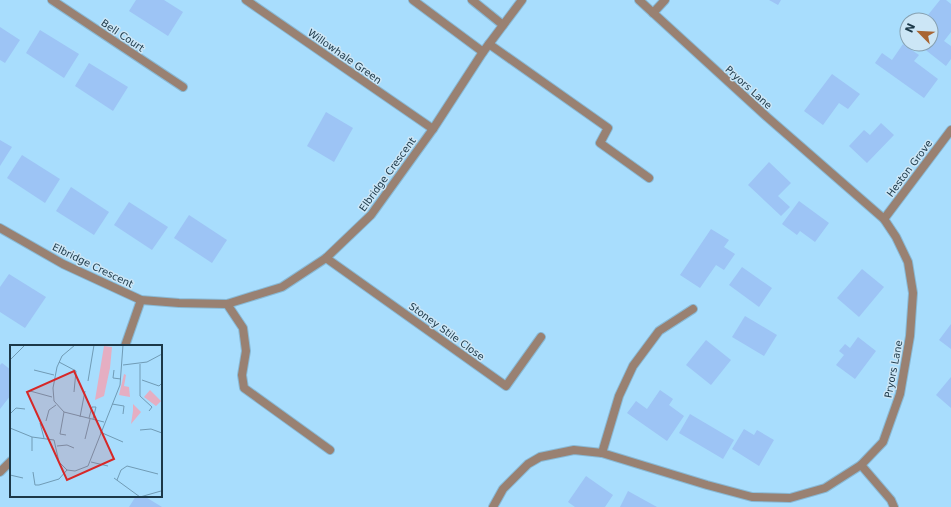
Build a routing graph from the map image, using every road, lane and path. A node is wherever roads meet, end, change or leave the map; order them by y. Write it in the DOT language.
graph roads {
  1 [pos="52,0"];
  2 [pos="246,0"];
  3 [pos="413,0"];
  4 [pos="472,0"];
  5 [pos="522,0"];
  6 [pos="639,0"];
  7 [pos="665,0"];
  8 [pos="653,13"];
  9 [pos="502,24"];
  10 [pos="489,44"];
  11 [pos="483,52"];
  12 [pos="183,88"];
  13 [pos="433,129"];
  14 [pos="951,130"];
  15 [pos="649,178"];
  16 [pos="884,219"];
  17 [pos="0,228"];
  18 [pos="326,258"];
  19 [pos="140,300"];
  20 [pos="227,304"];
  21 [pos="693,309"];
  22 [pos="541,337"];
  23 [pos="124,345"];
  24 [pos="330,450"];
  25 [pos="602,453"];
  26 [pos="10,462"];
  27 [pos="862,465"];
  28 [pos="0,472"];
  29 [pos="493,507"];
  30 [pos="894,507"];
  1 -- 12 [label="street, Bell Court"];
  2 -- 13 [label="street, Willowhale Green"];
  3 -- 11 [label="street"];
  4 -- 9 [label="street"];
  5 -- 9 [label="street, Elbridge Crescent"];
  6 -- 8 [label="street, Pryors Lane"];
  7 -- 8 [label="street"];
  8 -- 16 [label="street, Pryors Lane"];
  9 -- 10 [label="street, Elbridge Crescent"];
  10 -- 11 [label="street, Elbridge Crescent"];
  10 -- 15 [label="street"];
  11 -- 13 [label="street, Elbridge Crescent"];
  13 -- 18 [label="street, Elbridge Crescent"];
  14 -- 16 [label="street, Heston Grove"];
  16 -- 27 [label="street, Pryors Lane"];
  17 -- 19 [label="street, Elbridge Crescent"];
  18 -- 20 [label="street, Elbridge Crescent"];
  18 -- 22 [label="street, Stoney Stile Close"];
  19 -- 20 [label="street, Elbridge Crescent"];
  19 -- 23 [label="street"];
  20 -- 24 [label="street"];
  21 -- 25 [label="street"];
  25 -- 27 [label="street, Pryors Lane"];
  25 -- 29 [label="street, Pryors Lane"];
  26 -- 28 [label="street"];
  27 -- 30 [label="street"];
}
